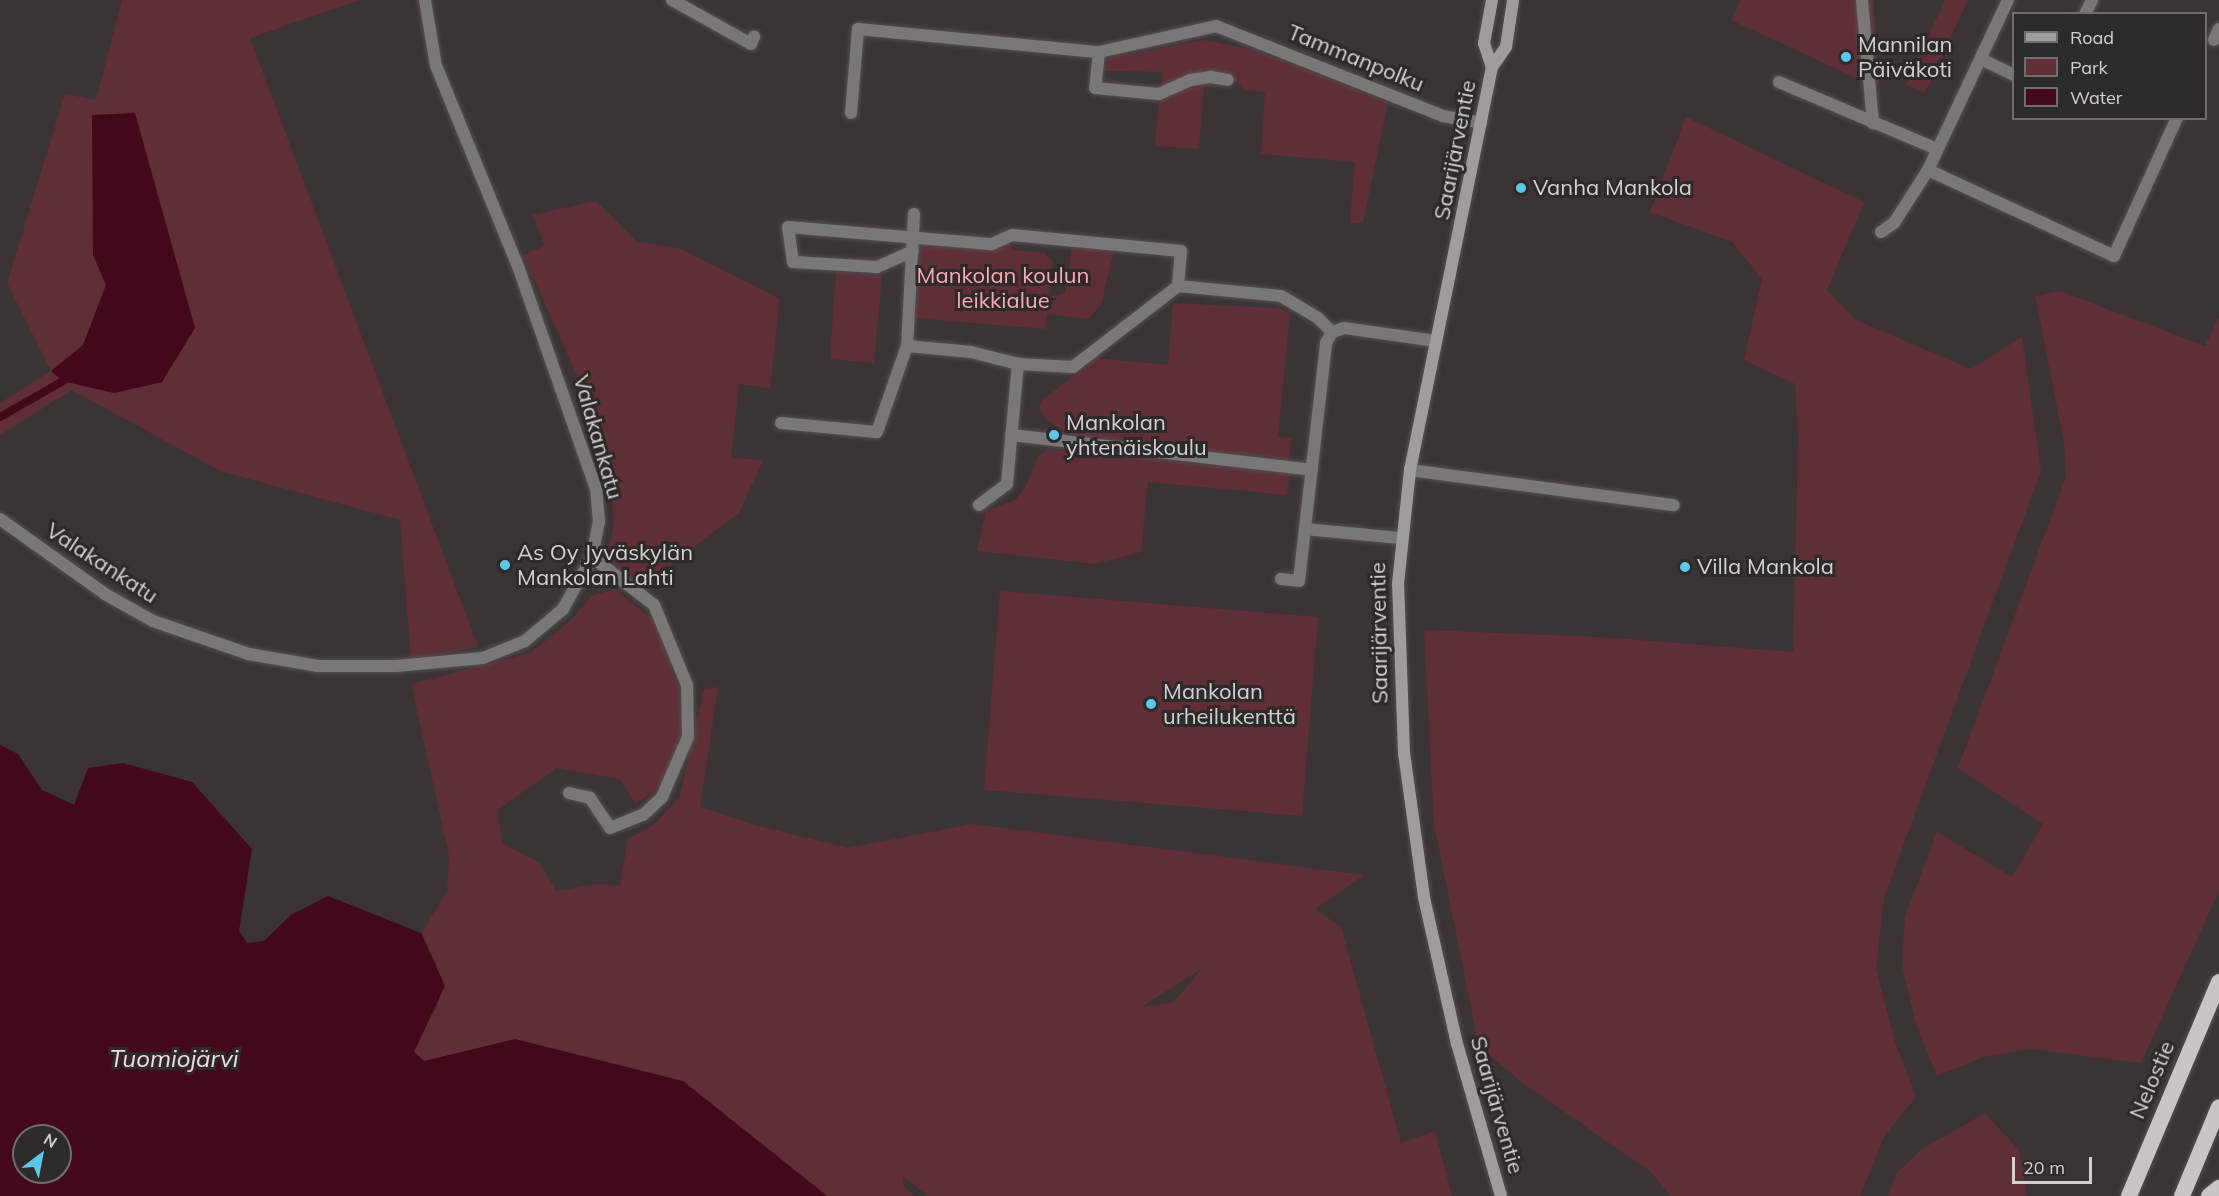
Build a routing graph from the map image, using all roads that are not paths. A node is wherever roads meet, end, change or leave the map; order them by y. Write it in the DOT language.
graph roads {
  1 [pos="425,0"];
  2 [pos="673,0"];
  3 [pos="1492,0"];
  4 [pos="1513,0"];
  5 [pos="1862,0"];
  6 [pos="2008,0"];
  7 [pos="754,37"];
  8 [pos="1099,52"];
  9 [pos="1981,59"];
  10 [pos="1492,67"];
  11 [pos="2012,74"];
  12 [pos="1228,80"];
  13 [pos="1779,82"];
  14 [pos="851,113"];
  15 [pos="2176,120"];
  16 [pos="1481,123"];
  17 [pos="1873,124"];
  18 [pos="1936,149"];
  19 [pos="1928,170"];
  20 [pos="914,214"];
  21 [pos="1881,232"];
  22 [pos="914,236"];
  23 [pos="913,250"];
  24 [pos="1178,286"];
  25 [pos="1338,330"];
  26 [pos="1435,341"];
  27 [pos="907,346"];
  28 [pos="1018,364"];
  29 [pos="781,423"];
  30 [pos="1011,435"];
  31 [pos="1312,470"];
  32 [pos="1410,470"];
  33 [pos="1674,504"];
  34 [pos="979,506"];
  35 [pos="0,519"];
  36 [pos="1305,529"];
  37 [pos="1400,538"];
  38 [pos="592,557"];
  39 [pos="1281,579"];
  40 [pos="569,794"];
  41 [pos="2219,982"];
  42 [pos="2219,1107"];
  43 [pos="2219,1188"];
  44 [pos="1501,1196"];
  45 [pos="2130,1196"];
  46 [pos="2182,1196"];
  47 [pos="2209,1196"];
  1 -- 38 [label="street, Valakankatu"];
  2 -- 7 [label="street"];
  3 -- 10 [label="main road, Saarijärventie"];
  4 -- 10 [label="main road, Saarijärventie"];
  5 -- 17 [label="street"];
  6 -- 9 [label="street"];
  8 -- 12 [label="street"];
  8 -- 14 [label="street"];
  8 -- 16 [label="street, Tammanpolku"];
  9 -- 11 [label="street"];
  9 -- 18 [label="street"];
  10 -- 16 [label="main road, Saarijärventie"];
  13 -- 17 [label="street"];
  15 -- 19 [label="street"];
  16 -- 26 [label="main road, Saarijärventie"];
  17 -- 18 [label="street"];
  18 -- 19 [label="street"];
  19 -- 21 [label="street"];
  20 -- 22 [label="street"];
  22 -- 23 [label="street"];
  22 -- 23 [label="street"];
  22 -- 24 [label="street"];
  23 -- 27 [label="street"];
  24 -- 25 [label="street"];
  24 -- 28 [label="street"];
  25 -- 26 [label="street"];
  25 -- 31 [label="street"];
  26 -- 32 [label="main road, Saarijärventie"];
  27 -- 28 [label="street"];
  27 -- 29 [label="street"];
  28 -- 30 [label="street"];
  30 -- 31 [label="street"];
  30 -- 34 [label="street"];
  31 -- 36 [label="street"];
  32 -- 33 [label="street"];
  32 -- 37 [label="main road, Saarijärventie"];
  35 -- 38 [label="street, Valakankatu"];
  36 -- 37 [label="street"];
  36 -- 39 [label="street"];
  37 -- 44 [label="main road, Saarijärventie"];
  38 -- 40 [label="street"];
  41 -- 45 [label="highway, Nelostie"];
  42 -- 46 [label="highway"];
  43 -- 47 [label="highway"];
}
